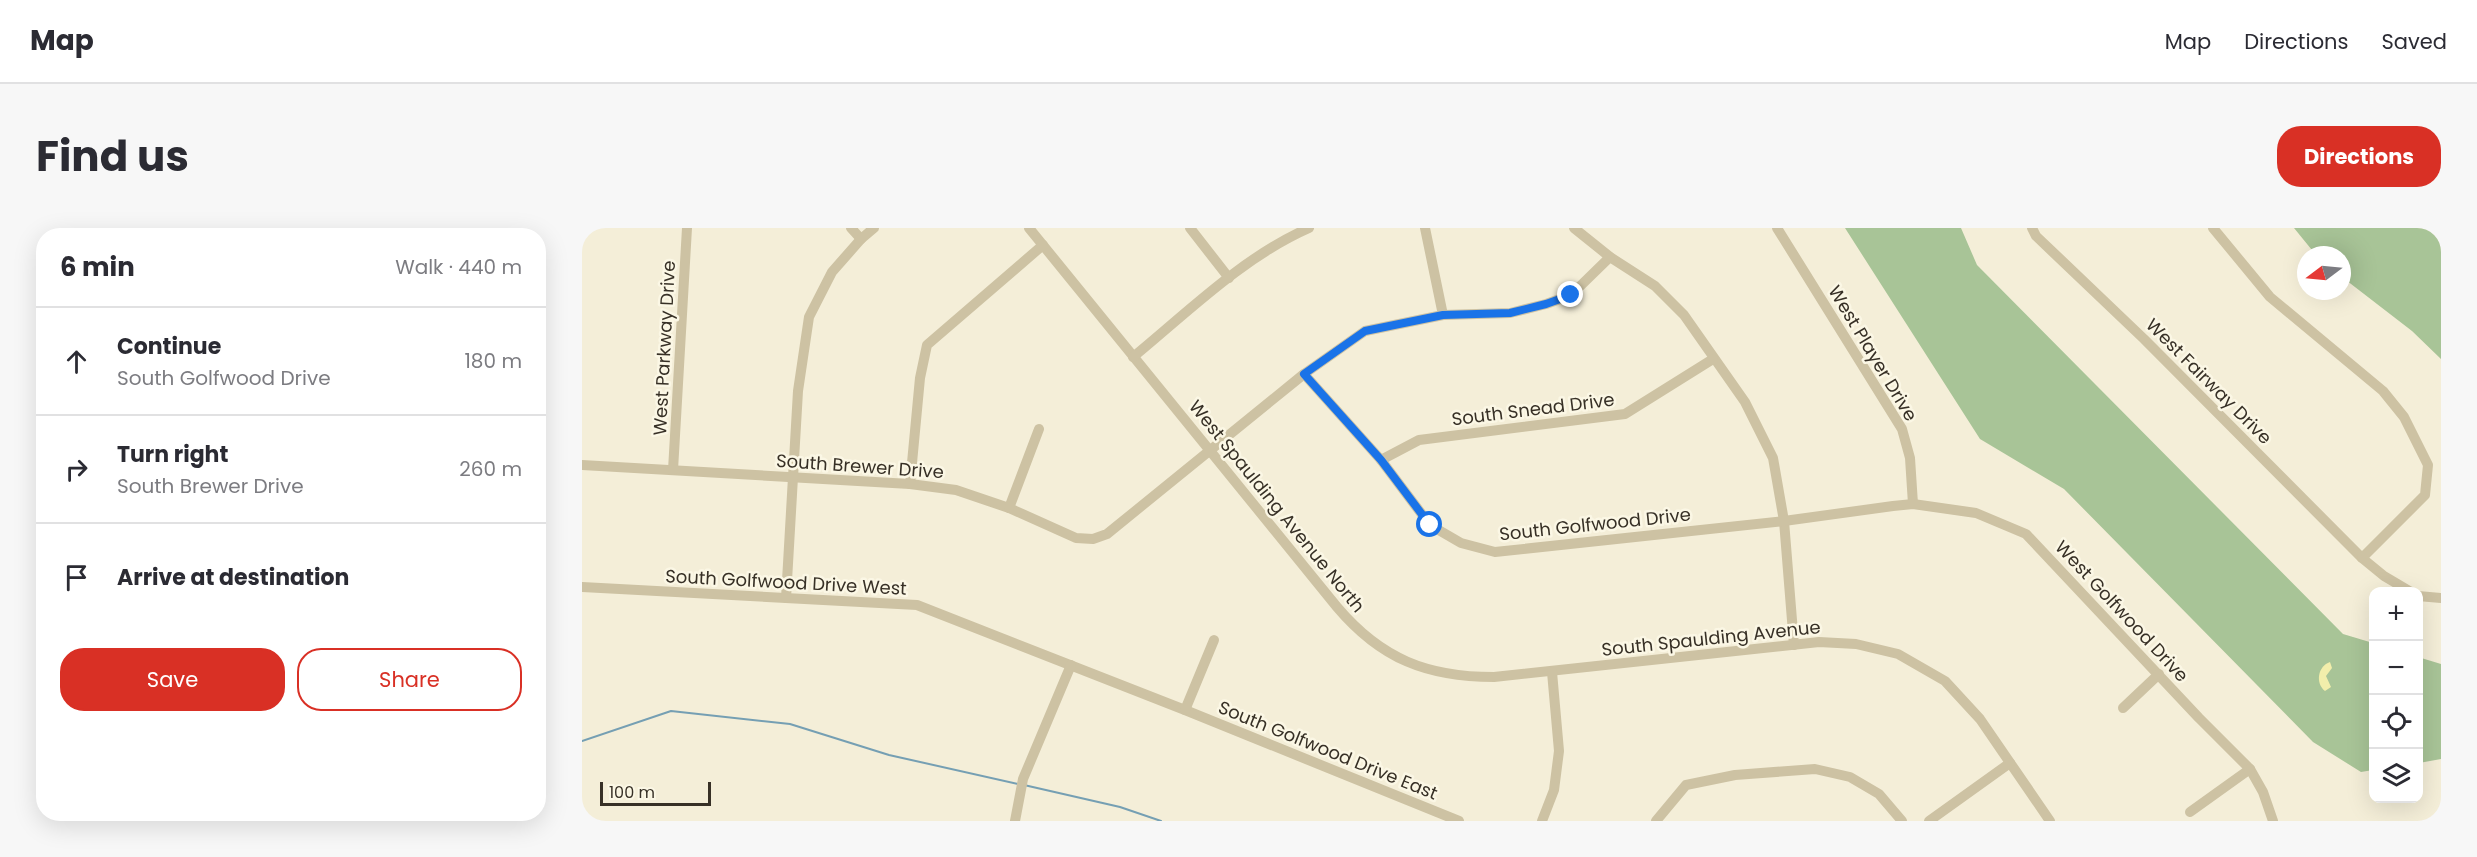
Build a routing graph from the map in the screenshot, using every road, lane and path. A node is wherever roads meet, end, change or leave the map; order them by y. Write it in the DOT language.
graph roads {
  1 [pos="687,228"];
  2 [pos="851,228"];
  3 [pos="874,228"];
  4 [pos="1029,228"];
  5 [pos="1190,228"];
  6 [pos="1309,228"];
  7 [pos="1425,228"];
  8 [pos="1574,228"];
  9 [pos="1777,228"];
  10 [pos="2032,228"];
  11 [pos="2213,228"];
  12 [pos="861,239"];
  13 [pos="1043,245"];
  14 [pos="1610,256"];
  15 [pos="1229,278"];
  16 [pos="1443,315"];
  17 [pos="1133,357"];
  18 [pos="1713,358"];
  19 [pos="1304,374"];
  20 [pos="1039,429"];
  21 [pos="1210,450"];
  22 [pos="1381,460"];
  23 [pos="582,465"];
  24 [pos="673,470"];
  25 [pos="792,478"];
  26 [pos="910,484"];
  27 [pos="1913,504"];
  28 [pos="1893,506"];
  29 [pos="1009,508"];
  30 [pos="1784,521"];
  31 [pos="2362,558"];
  32 [pos="582,587"];
  33 [pos="2404,587"];
  34 [pos="2423,596"];
  35 [pos="786,598"];
  36 [pos="2441,598"];
  37 [pos="1214,640"];
  38 [pos="1794,645"];
  39 [pos="1408,663"];
  40 [pos="1071,665"];
  41 [pos="1552,672"];
  42 [pos="2159,675"];
  43 [pos="2124,708"];
  44 [pos="1185,710"];
  45 [pos="2010,762"];
  46 [pos="2250,769"];
  47 [pos="2190,812"];
  48 [pos="1015,821"];
  49 [pos="1459,821"];
  50 [pos="1542,821"];
  51 [pos="1656,821"];
  52 [pos="1902,821"];
  53 [pos="1929,821"];
  54 [pos="2050,821"];
  55 [pos="2273,821"];
  1 -- 24 [label="street, West Parkway Drive"];
  2 -- 12 [label="street"];
  3 -- 12 [label="street"];
  4 -- 13 [label="street, West Spaulding Avenue North"];
  5 -- 15 [label="street"];
  6 -- 15 [label="street"];
  7 -- 16 [label="street"];
  8 -- 14 [label="street"];
  9 -- 27 [label="street, West Player Drive"];
  10 -- 31 [label="street, West Fairway Drive"];
  11 -- 31 [label="street"];
  12 -- 25 [label="street"];
  13 -- 17 [label="street, West Spaulding Avenue North"];
  13 -- 26 [label="street"];
  14 -- 16 [label="street, South Brewer Drive"];
  14 -- 18 [label="street"];
  15 -- 17 [label="street"];
  16 -- 19 [label="street, South Brewer Drive"];
  17 -- 21 [label="street, West Spaulding Avenue North"];
  18 -- 22 [label="street, South Snead Drive"];
  18 -- 30 [label="street"];
  19 -- 21 [label="street, South Brewer Drive"];
  19 -- 22 [label="street, South Golfwood Drive"];
  20 -- 29 [label="street"];
  21 -- 29 [label="street, South Brewer Drive"];
  21 -- 39 [label="street, West Spaulding Avenue North"];
  22 -- 30 [label="street, South Golfwood Drive"];
  23 -- 24 [label="street, South Brewer Drive"];
  24 -- 25 [label="street, South Brewer Drive"];
  25 -- 26 [label="street, South Brewer Drive"];
  25 -- 35 [label="street"];
  26 -- 29 [label="street, South Brewer Drive"];
  27 -- 28 [label="street, West Golfwood Drive"];
  27 -- 42 [label="street, West Golfwood Drive"];
  28 -- 30 [label="street, South Golfwood Drive"];
  30 -- 38 [label="street"];
  31 -- 33 [label="street, West Fairway Drive"];
  32 -- 35 [label="street, South Golfwood Drive West"];
  34 -- 36 [label="street"];
  35 -- 40 [label="street, South Golfwood Drive West"];
  37 -- 44 [label="street"];
  38 -- 41 [label="street, South Spaulding Avenue"];
  38 -- 45 [label="street, South Spaulding Avenue"];
  39 -- 41 [label="street, South Spaulding Avenue"];
  40 -- 44 [label="street, South Golfwood Drive West"];
  40 -- 48 [label="street"];
  41 -- 50 [label="street"];
  42 -- 43 [label="street"];
  42 -- 46 [label="street, West Golfwood Drive"];
  44 -- 49 [label="street, South Golfwood Drive East"];
  45 -- 53 [label="street"];
  45 -- 54 [label="street, South Spaulding Avenue"];
  46 -- 47 [label="street"];
  46 -- 55 [label="street, West Golfwood Drive"];
  51 -- 52 [label="street"];
}
